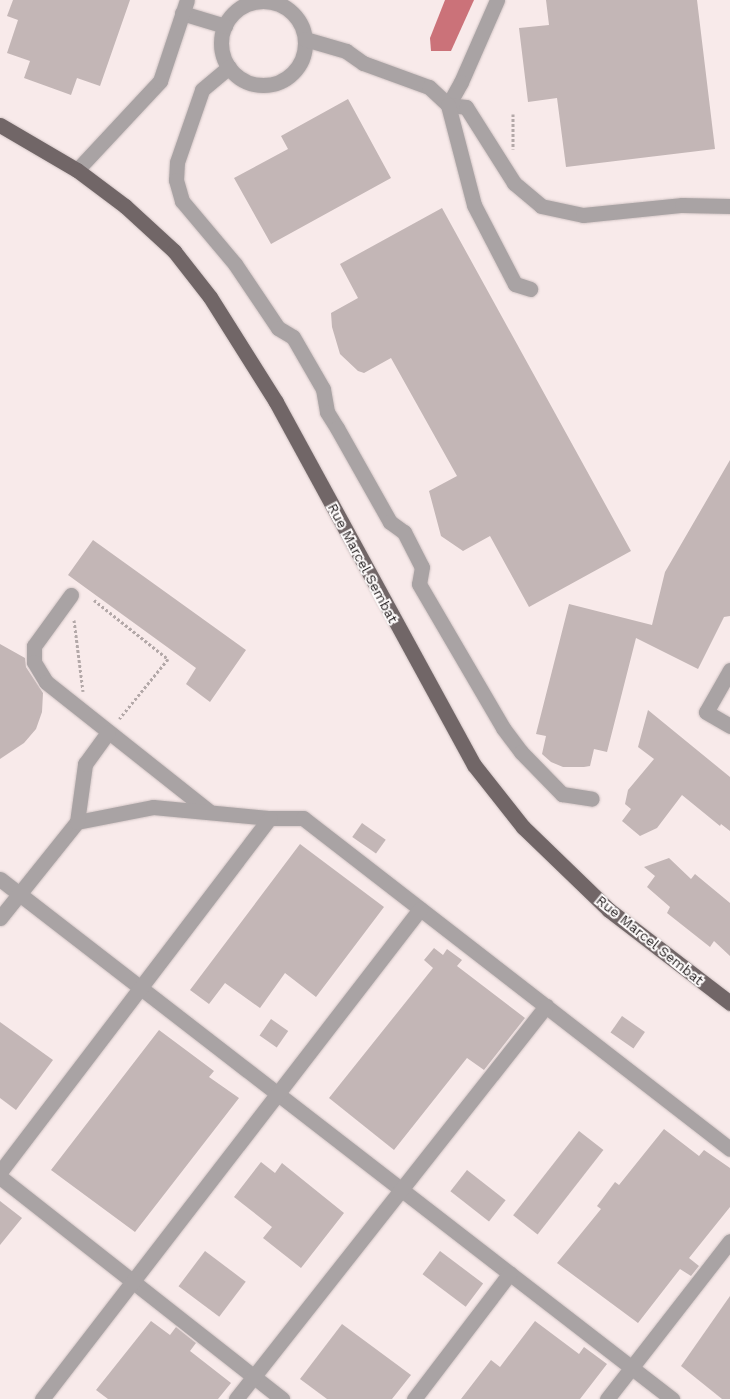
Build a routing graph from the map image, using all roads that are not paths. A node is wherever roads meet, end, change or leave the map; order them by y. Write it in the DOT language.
graph roads {
  1 [pos="497,0"];
  2 [pos="272,1"];
  3 [pos="185,7"];
  4 [pos="224,26"];
  5 [pos="305,40"];
  6 [pos="229,67"];
  7 [pos="448,105"];
  8 [pos="0,125"];
  9 [pos="77,170"];
  10 [pos="730,206"];
  11 [pos="530,288"];
  12 [pos="71,595"];
  13 [pos="730,670"];
  14 [pos="730,726"];
  15 [pos="108,732"];
  16 [pos="592,799"];
  17 [pos="210,812"];
  18 [pos="270,818"];
  19 [pos="77,822"];
  20 [pos="0,879"];
  21 [pos="19,894"];
  22 [pos="420,909"];
  23 [pos="0,918"];
  24 [pos="141,987"];
  25 [pos="730,1003"];
  26 [pos="546,1006"];
  27 [pos="278,1093"];
  28 [pos="730,1149"];
  29 [pos="0,1172"];
  30 [pos="0,1177"];
  31 [pos="403,1190"];
  32 [pos="730,1241"];
  33 [pos="510,1273"];
  34 [pos="133,1281"];
  35 [pos="631,1367"];
  36 [pos="253,1376"];
  37 [pos="42,1399"];
  38 [pos="236,1399"];
  39 [pos="282,1399"];
  40 [pos="414,1399"];
  41 [pos="607,1399"];
  42 [pos="672,1399"];
  1 -- 7 [label="street"];
  2 -- 4 [label="street"];
  2 -- 5 [label="street"];
  3 -- 4 [label="street"];
  3 -- 9 [label="street"];
  4 -- 6 [label="street"];
  5 -- 6 [label="street"];
  5 -- 7 [label="street"];
  6 -- 16 [label="street"];
  7 -- 10 [label="street"];
  7 -- 11 [label="street"];
  8 -- 9 [label="main road, Rue Marcel Sembat"];
  9 -- 25 [label="main road, Rue Marcel Sembat"];
  12 -- 15 [label="street"];
  13 -- 14 [label="street"];
  15 -- 17 [label="street"];
  15 -- 19 [label="street"];
  17 -- 18 [label="street"];
  17 -- 19 [label="street"];
  18 -- 22 [label="street"];
  18 -- 24 [label="street"];
  19 -- 21 [label="street"];
  20 -- 21 [label="street"];
  21 -- 23 [label="street"];
  21 -- 24 [label="street"];
  22 -- 26 [label="street"];
  22 -- 27 [label="street"];
  24 -- 27 [label="street"];
  24 -- 29 [label="street"];
  26 -- 28 [label="street"];
  26 -- 31 [label="street"];
  27 -- 31 [label="street"];
  27 -- 34 [label="street"];
  30 -- 34 [label="street"];
  31 -- 33 [label="street"];
  31 -- 36 [label="street"];
  32 -- 35 [label="street"];
  33 -- 35 [label="street"];
  33 -- 40 [label="street"];
  34 -- 36 [label="street"];
  34 -- 37 [label="street"];
  35 -- 41 [label="street"];
  35 -- 42 [label="street"];
  36 -- 38 [label="street"];
  36 -- 39 [label="street"];
}
